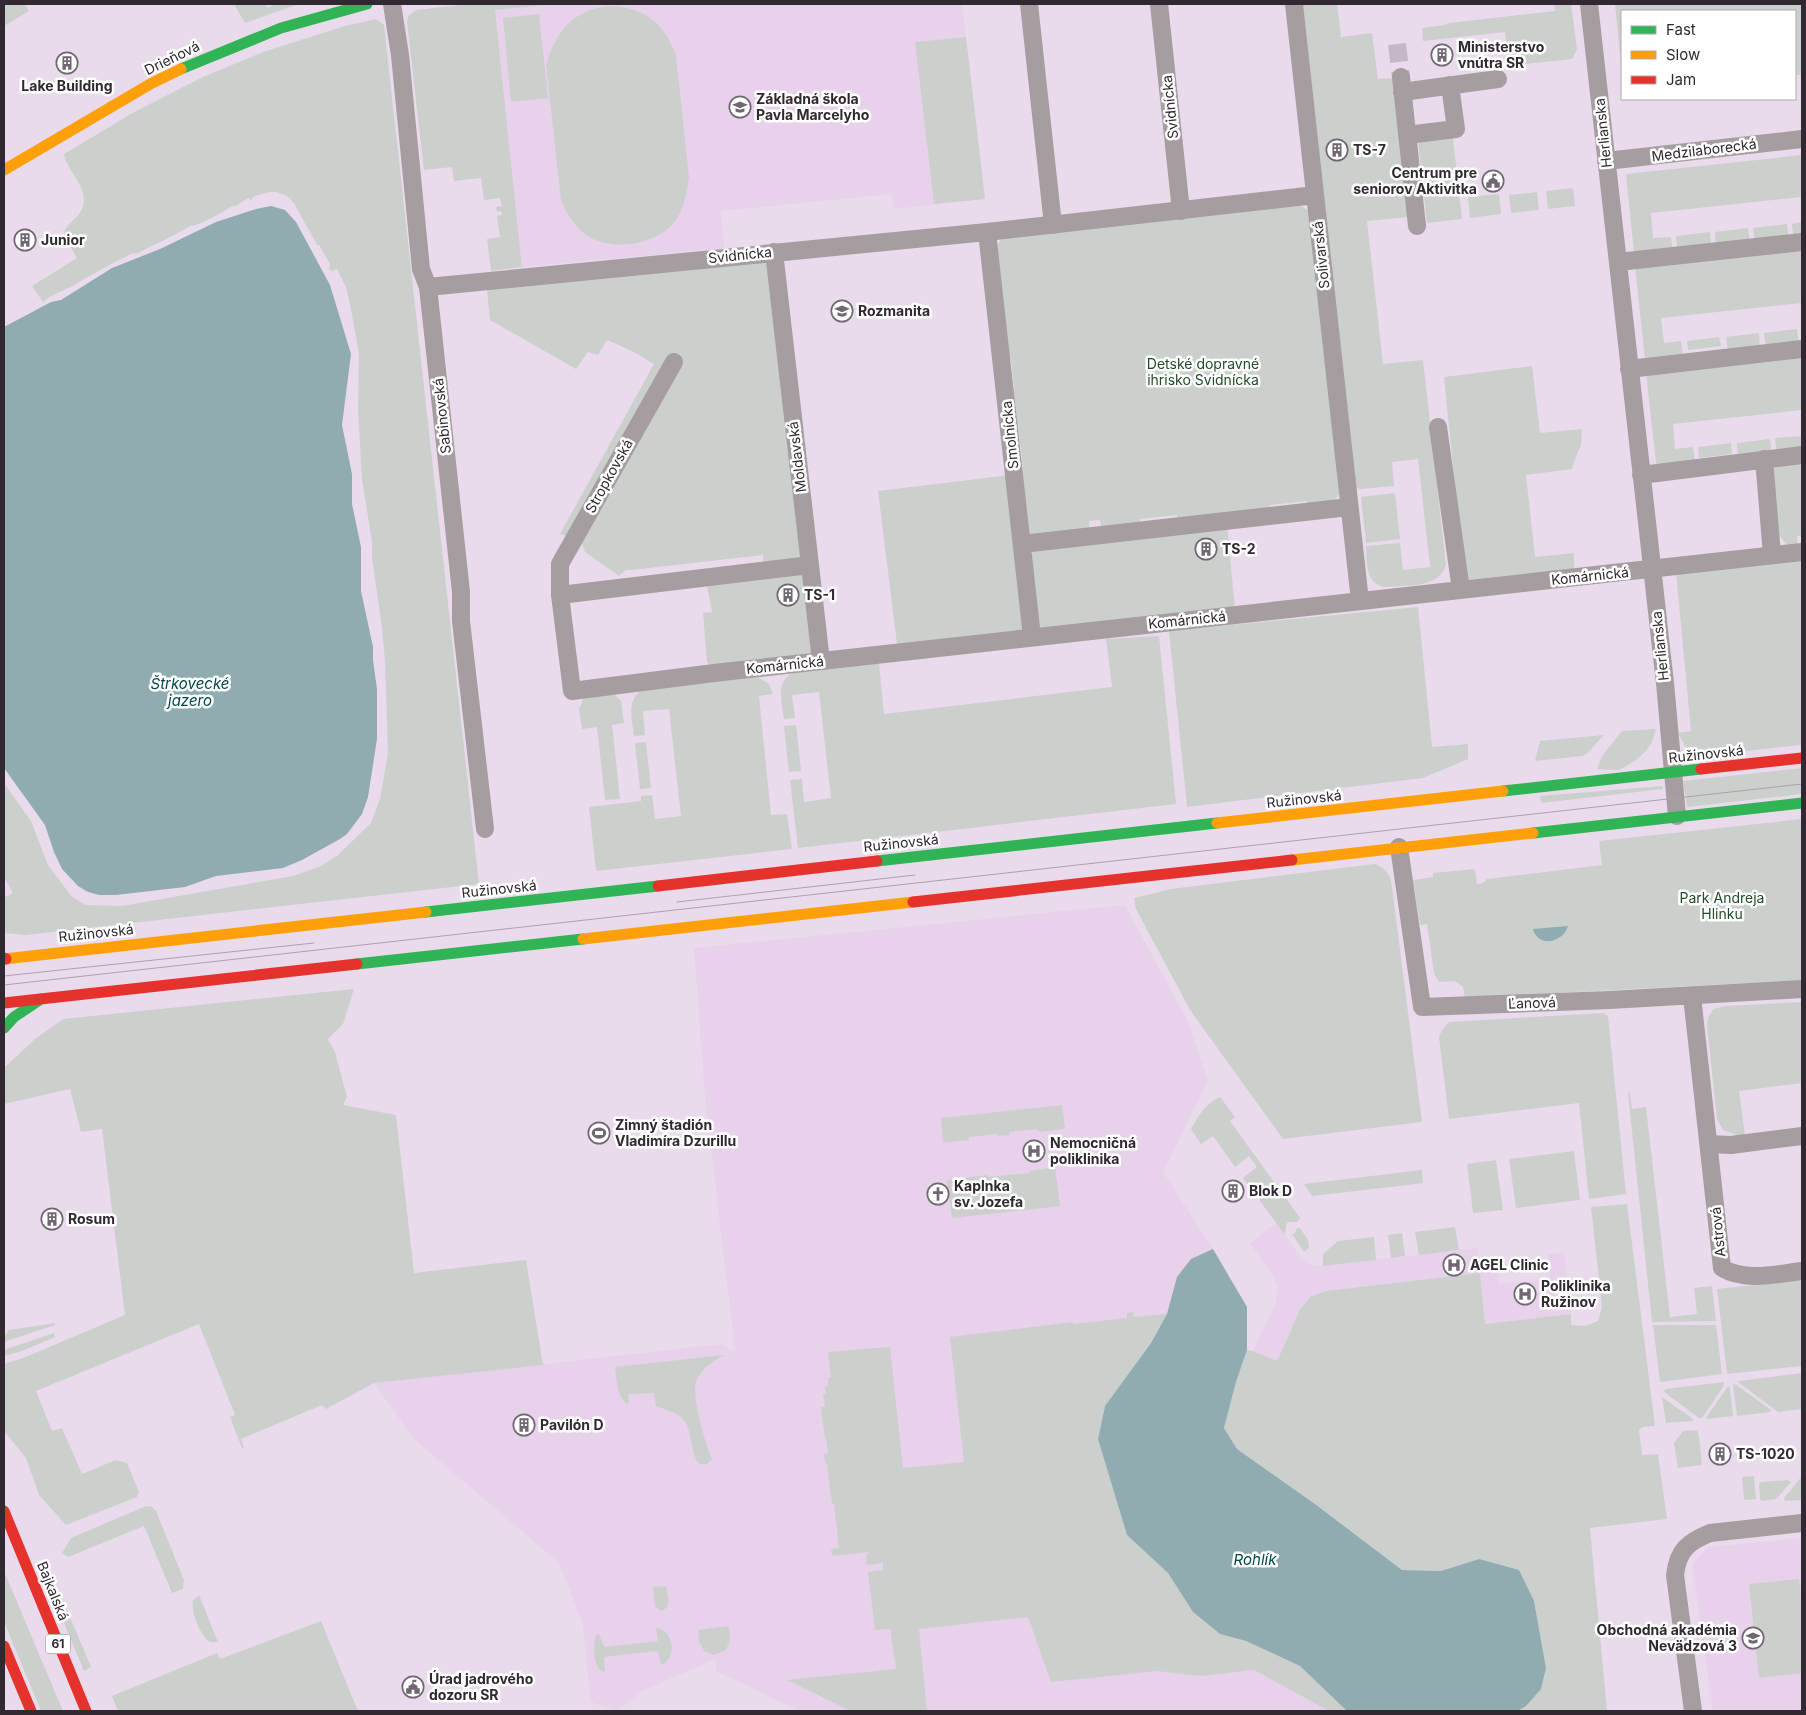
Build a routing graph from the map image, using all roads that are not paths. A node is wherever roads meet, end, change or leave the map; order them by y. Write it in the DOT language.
graph roads {
  1 [pos="367,4"];
  2 [pos="392,4"];
  3 [pos="1029,4"];
  4 [pos="1159,4"];
  5 [pos="1294,4"];
  6 [pos="1589,4"];
  7 [pos="1498,79"];
  8 [pos="1450,85"];
  9 [pos="1407,135"];
  10 [pos="1802,139"];
  11 [pos="1606,161"];
  12 [pos="4,170"];
  13 [pos="1315,200"];
  14 [pos="1181,211"];
  15 [pos="1053,225"];
  16 [pos="1417,226"];
  17 [pos="987,232"];
  18 [pos="1802,242"];
  19 [pos="774,252"];
  20 [pos="1618,262"];
  21 [pos="428,286"];
  22 [pos="1802,348"];
  23 [pos="674,362"];
  24 [pos="1629,369"];
  25 [pos="1438,427"];
  26 [pos="1802,455"];
  27 [pos="1764,459"];
  28 [pos="1641,475"];
  29 [pos="1349,507"];
  30 [pos="1022,544"];
  31 [pos="1802,552"];
  32 [pos="1772,555"];
  33 [pos="810,565"];
  34 [pos="1652,569"];
  35 [pos="1461,590"];
  36 [pos="560,595"];
  37 [pos="1360,601"];
  38 [pos="1032,637"];
  39 [pos="821,661"];
  40 [pos="572,690"];
  41 [pos="1802,758"];
  42 [pos="1674,772"];
  43 [pos="1802,802"];
  44 [pos="1677,816"];
  45 [pos="485,829"];
  46 [pos="1399,847"];
  47 [pos="4,958"];
  48 [pos="1802,990"];
  49 [pos="1692,996"];
  50 [pos="41,999"];
  51 [pos="4,1003"];
  52 [pos="4,1028"];
  53 [pos="1802,1136"];
  54 [pos="1709,1144"];
  55 [pos="1802,1271"];
  56 [pos="4,1511"];
  57 [pos="1802,1523"];
  58 [pos="12,1561"];
  59 [pos="34,1584"];
  60 [pos="4,1646"];
  61 [pos="31,1711"];
  62 [pos="86,1711"];
  63 [pos="1693,1711"];
  1 -- 12 [label="street, Drieňová"];
  2 -- 21 [label="street, Sabinovská"];
  3 -- 15 [label="street"];
  4 -- 14 [label="street, Svidnícka"];
  5 -- 13 [label="street, Solivarská"];
  6 -- 11 [label="street, Herlianska"];
  7 -- 8 [label="street"];
  8 -- 9 [label="street"];
  8 -- 9 [label="street"];
  9 -- 16 [label="street"];
  10 -- 11 [label="street, Medzilaborecká"];
  11 -- 20 [label="street, Herlianska"];
  13 -- 14 [label="street, Svidnícka"];
  13 -- 29 [label="street, Solivarská"];
  14 -- 15 [label="street, Svidnícka"];
  15 -- 17 [label="street, Svidnícka"];
  17 -- 19 [label="street, Svidnícka"];
  17 -- 30 [label="street, Smolnícka"];
  18 -- 20 [label="street"];
  19 -- 21 [label="street, Svidnícka"];
  19 -- 33 [label="street, Moldavská"];
  20 -- 24 [label="street, Herlianska"];
  21 -- 45 [label="street, Sabinovská"];
  22 -- 24 [label="street"];
  23 -- 36 [label="street, Stropkovská"];
  24 -- 28 [label="street, Herlianska"];
  25 -- 35 [label="street"];
  26 -- 27 [label="street"];
  27 -- 28 [label="street"];
  27 -- 32 [label="street"];
  28 -- 34 [label="street, Herlianska"];
  29 -- 30 [label="street"];
  29 -- 37 [label="street, Solivarská"];
  30 -- 38 [label="street, Smolnícka"];
  31 -- 32 [label="street, Komárnická"];
  32 -- 34 [label="street, Komárnická"];
  33 -- 36 [label="street"];
  33 -- 39 [label="street, Moldavská"];
  34 -- 35 [label="street, Komárnická"];
  34 -- 42 [label="street, Herlianska"];
  35 -- 37 [label="street, Komárnická"];
  36 -- 40 [label="street, Stropkovská"];
  37 -- 38 [label="street, Komárnická"];
  38 -- 39 [label="street, Komárnická"];
  39 -- 40 [label="street, Komárnická"];
  41 -- 42 [label="street, Ružinovská"];
  42 -- 44 [label="street, Herlianska"];
  42 -- 47 [label="street, Ružinovská"];
  43 -- 44 [label="street"];
  44 -- 46 [label="street"];
  46 -- 49 [label="street, Ľanová"];
  46 -- 50 [label="street"];
  48 -- 49 [label="street, Ľanová"];
  49 -- 54 [label="street, Astrová"];
  50 -- 51 [label="street"];
  50 -- 52 [label="street"];
  53 -- 54 [label="street"];
  54 -- 55 [label="street, Astrová"];
  56 -- 59 [label="street, Bajkalská / 61"];
  57 -- 63 [label="street"];
  58 -- 59 [label="street"];
  59 -- 62 [label="street, Bajkalská / 61"];
  60 -- 61 [label="street"];
}
